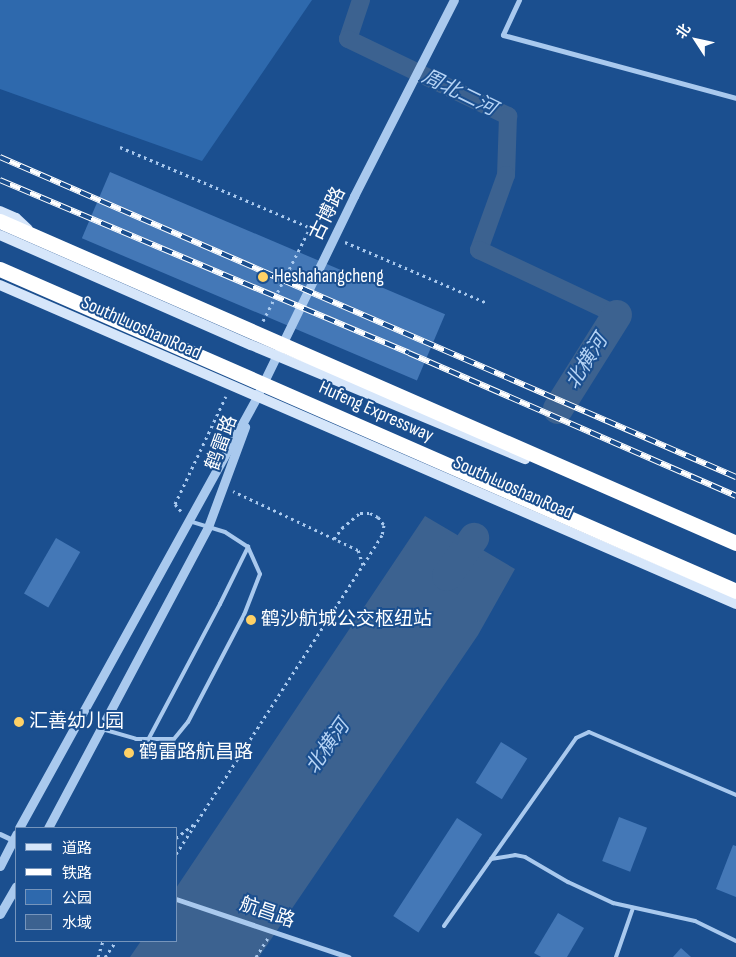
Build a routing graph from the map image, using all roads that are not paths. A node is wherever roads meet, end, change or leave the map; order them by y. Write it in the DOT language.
graph roads {
  1 [pos="454,0"];
  2 [pos="519,0"];
  3 [pos="736,98"];
  4 [pos="0,211"];
  5 [pos="0,221"];
  6 [pos="0,235"];
  7 [pos="68,265"];
  8 [pos="0,269"];
  9 [pos="0,285"];
  10 [pos="276,356"];
  11 [pos="256,398"];
  12 [pos="189,521"];
  13 [pos="208,526"];
  14 [pos="736,544"];
  15 [pos="248,547"];
  16 [pos="736,591"];
  17 [pos="736,604"];
  18 [pos="100,728"];
  19 [pos="148,740"];
  20 [pos="736,795"];
  21 [pos="21,827"];
  22 [pos="49,827"];
  23 [pos="0,834"];
  24 [pos="15,838"];
  25 [pos="491,859"];
  26 [pos="0,866"];
  27 [pos="15,888"];
  28 [pos="178,899"];
  29 [pos="633,908"];
  30 [pos="0,914"];
  31 [pos="444,926"];
  32 [pos="736,941"];
  33 [pos="348,957"];
  34 [pos="616,957"];
  1 -- 10 [label="street, 古博路"];
  2 -- 3 [label="street"];
  4 -- 7 [label="main road"];
  5 -- 14 [label="highway, Hufeng Expressway, bridge"];
  6 -- 7 [label="main road, South Luoshan Road"];
  7 -- 10 [label="main road, South Luoshan Road"];
  8 -- 16 [label="highway, Hufeng Expressway, bridge"];
  9 -- 11 [label="main road, South Luoshan Road"];
  10 -- 11 [label="street, 古博路"];
  10 -- 14 [label="main road, South Luoshan Road"];
  11 -- 12 [label="street, 鹤雷路"];
  11 -- 13 [label="street, 鹤雷路"];
  11 -- 17 [label="main road, South Luoshan Road"];
  12 -- 13 [label="lane"];
  12 -- 21 [label="street, 鹤雷路"];
  13 -- 15 [label="lane"];
  13 -- 18 [label="street, 鹤雷路"];
  15 -- 19 [label="lane"];
  15 -- 19 [label="lane"];
  18 -- 19 [label="lane"];
  18 -- 22 [label="street, 鹤雷路"];
  20 -- 25 [label="lane"];
  23 -- 24 [label="street"];
  24 -- 26 [label="street"];
  25 -- 29 [label="lane"];
  25 -- 31 [label="lane"];
  27 -- 30 [label="street"];
  28 -- 33 [label="street, 航昌路"];
  29 -- 32 [label="lane"];
  29 -- 34 [label="lane"];
}
